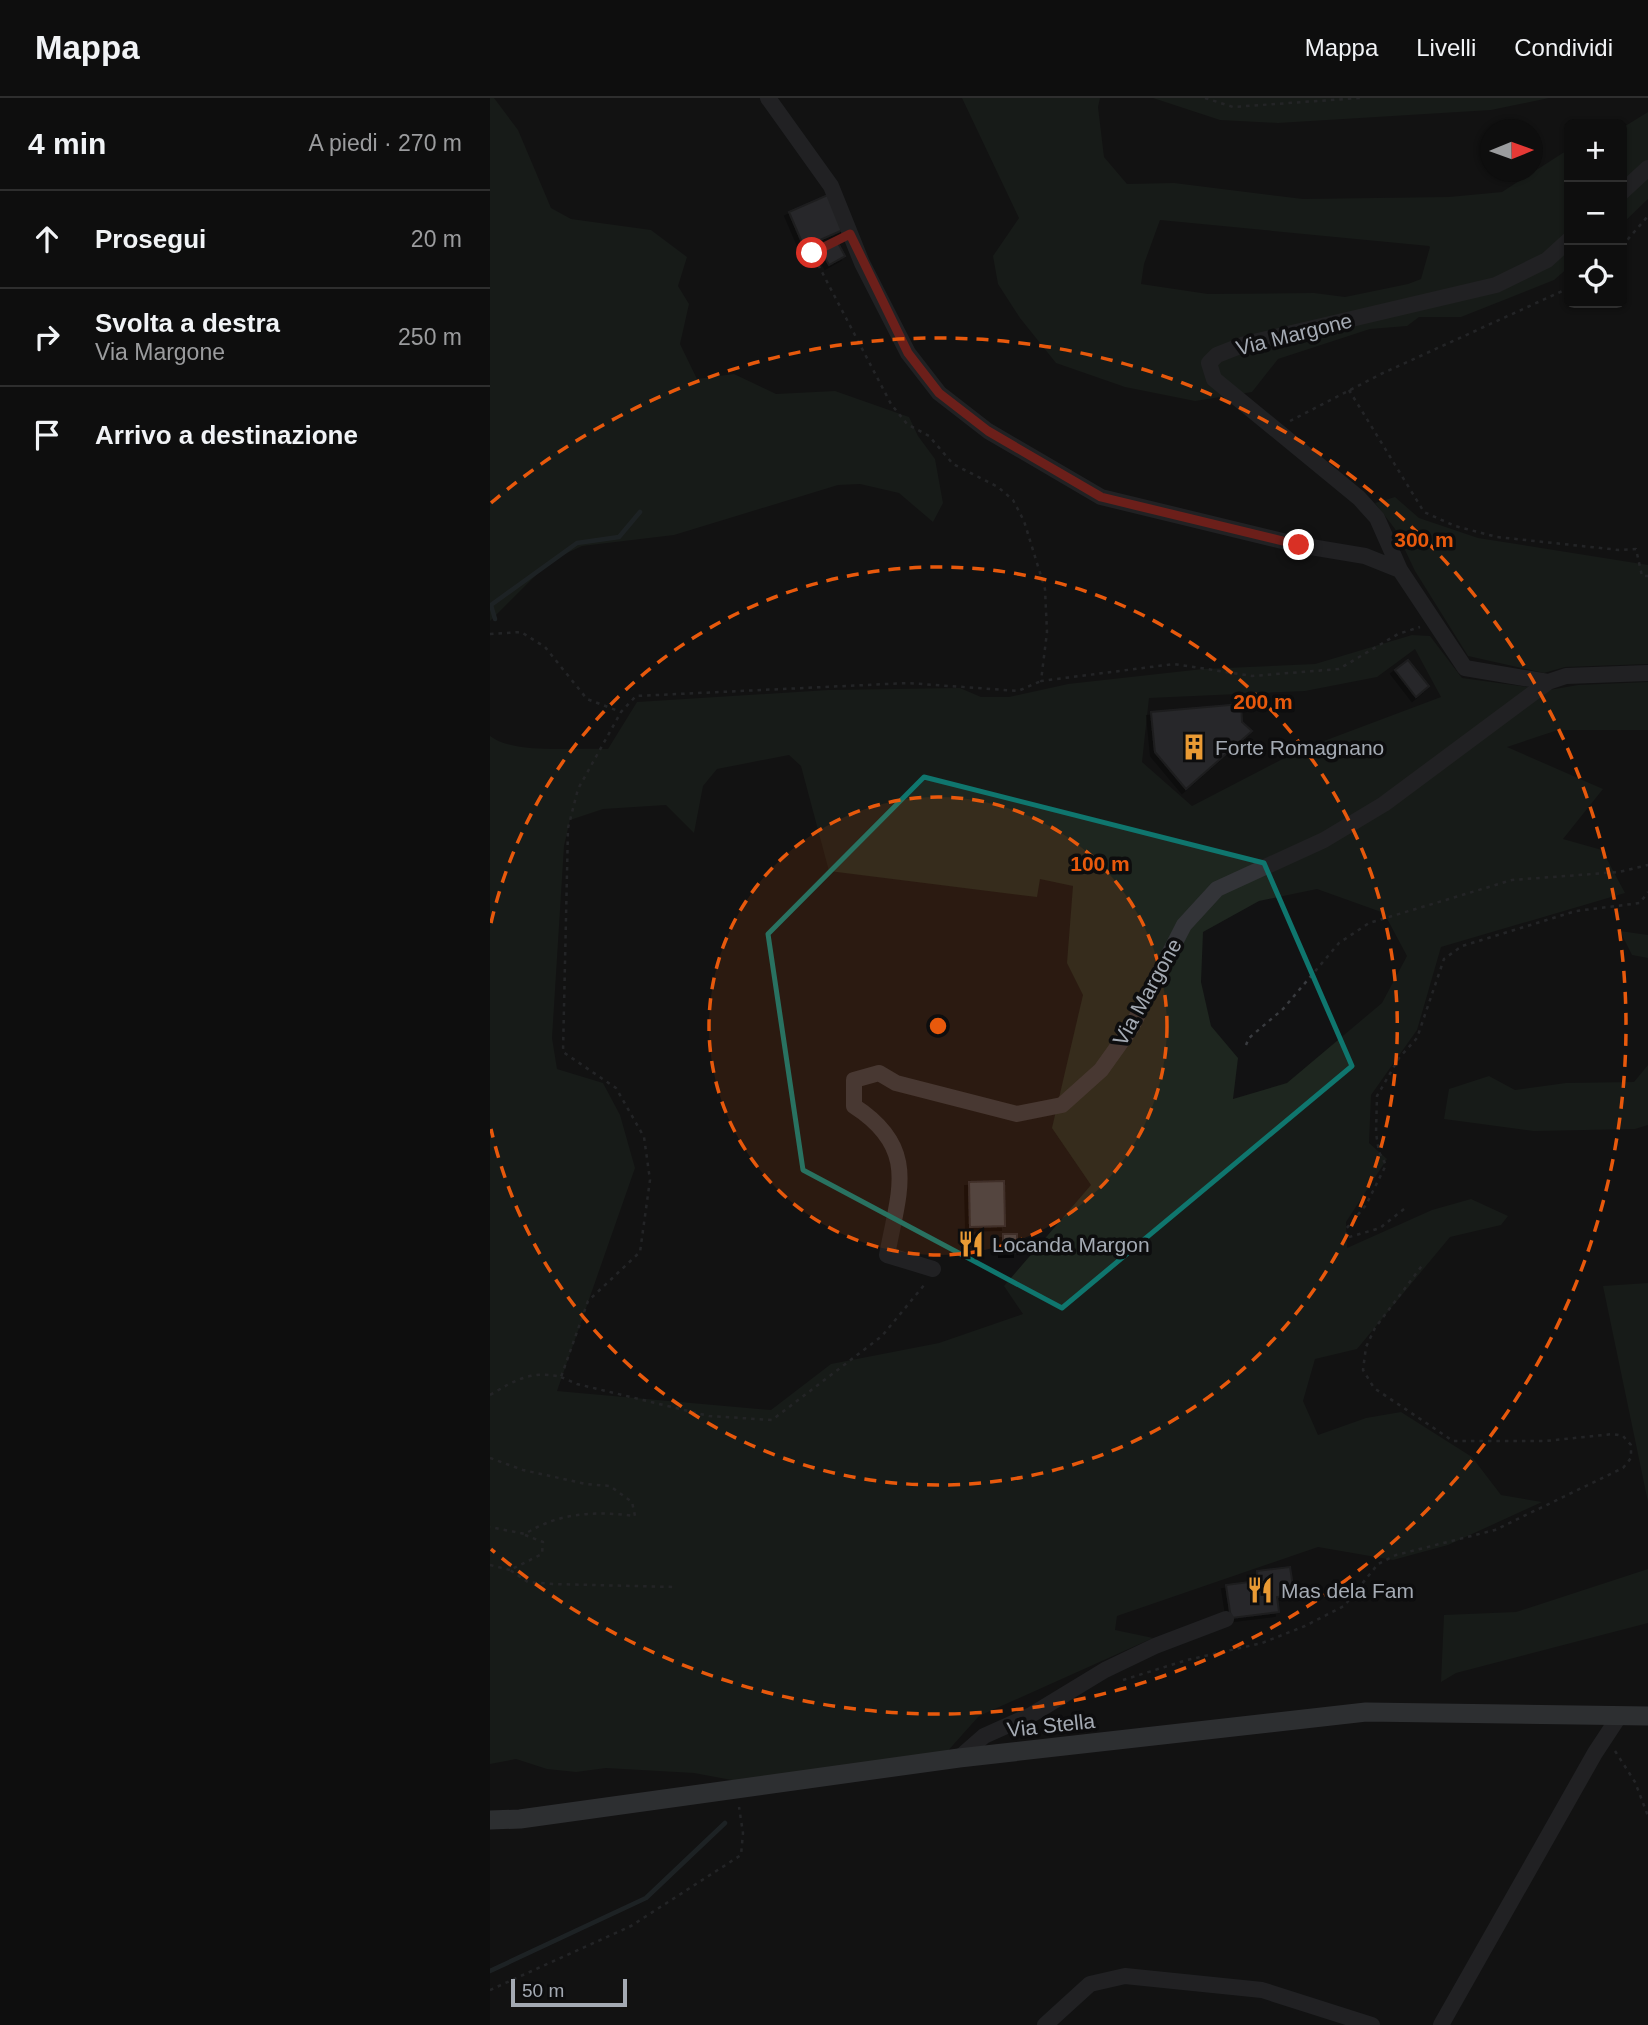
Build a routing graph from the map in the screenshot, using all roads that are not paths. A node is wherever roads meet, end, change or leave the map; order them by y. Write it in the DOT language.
graph roads {
  1 [pos="768,98"];
  2 [pos="1648,168"];
  3 [pos="1627,187"];
  4 [pos="1564,245"];
  5 [pos="1400,570"];
  6 [pos="1648,673"];
  7 [pos="1548,682"];
  8 [pos="933,1269"];
  9 [pos="1226,1619"];
  10 [pos="1620,1715"];
  11 [pos="1648,1716"];
  12 [pos="959,1758"];
  13 [pos="490,1820"];
  14 [pos="1045,2025"];
  15 [pos="1372,2025"];
  16 [pos="1441,2025"];
  1 -- 5 [label="street"];
  2 -- 3 [label="street"];
  4 -- 5 [label="street, Via Margone"];
  5 -- 7 [label="street, Via Margone"];
  6 -- 7 [label="street, Via Margone"];
  7 -- 8 [label="street, Via Margone"];
  9 -- 12 [label="street"];
  10 -- 11 [label="main road, Via Stella"];
  10 -- 12 [label="main road, Via Stella"];
  10 -- 16 [label="street"];
  12 -- 13 [label="main road, Via Stella"];
  14 -- 15 [label="street"];
}
